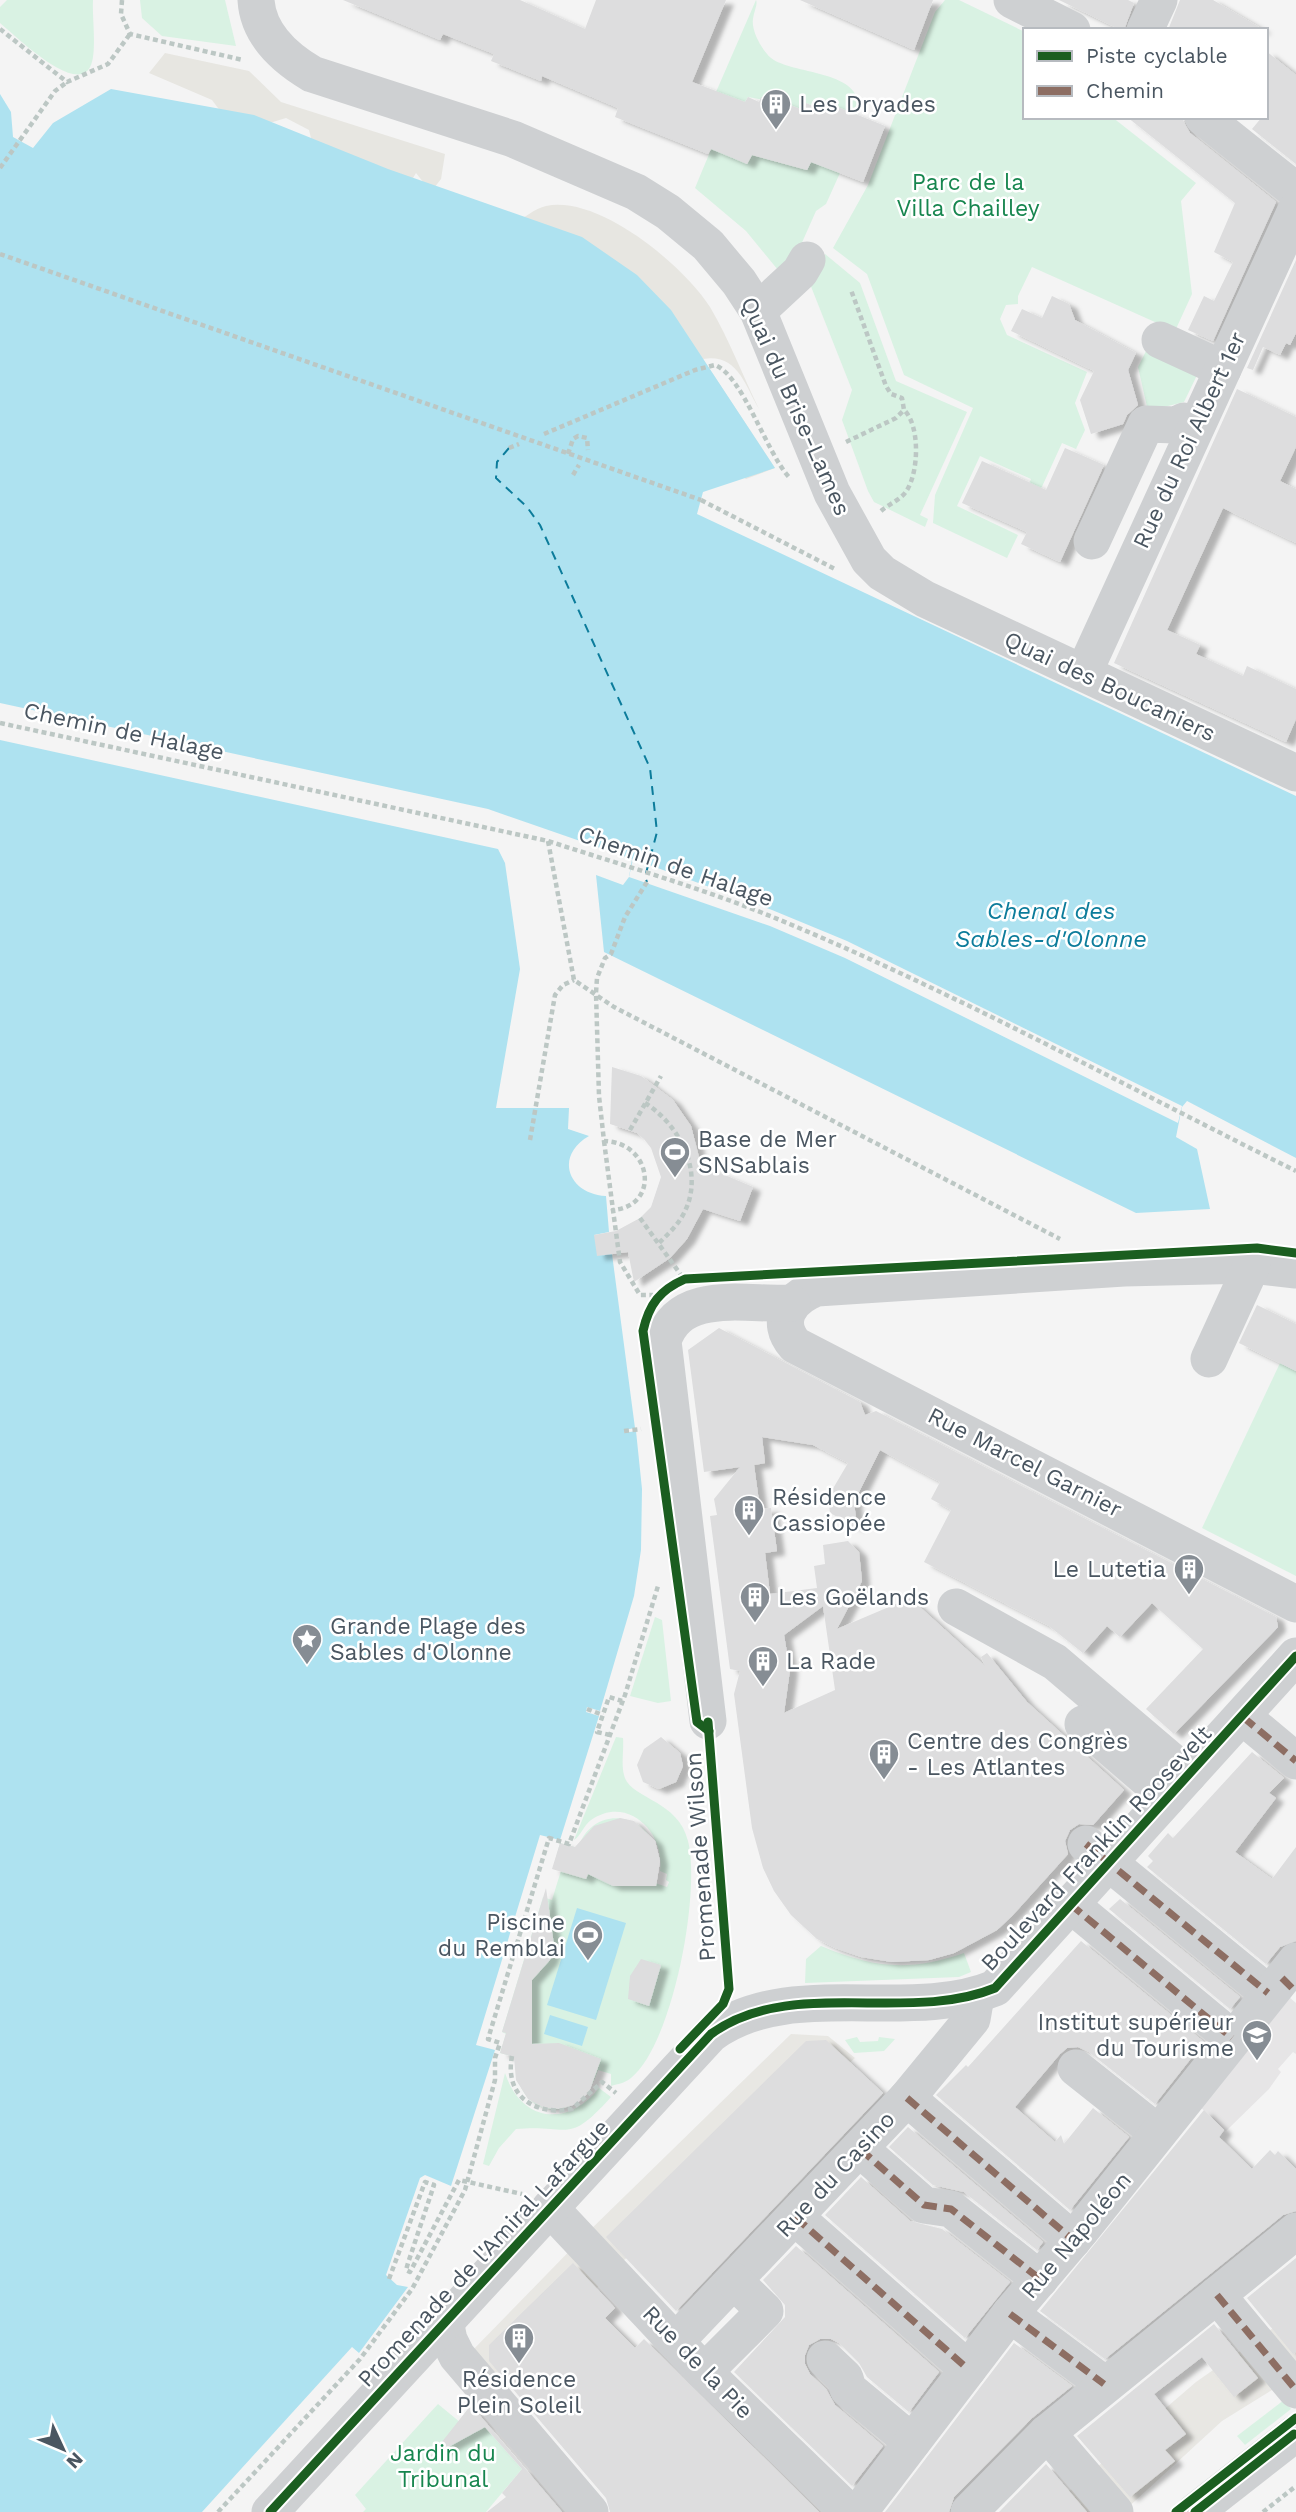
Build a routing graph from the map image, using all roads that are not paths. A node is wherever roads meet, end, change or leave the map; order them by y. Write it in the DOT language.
graph roads {
  1 [pos="256,0"];
  2 [pos="1012,0"];
  3 [pos="1158,0"];
  4 [pos="1068,28"];
  5 [pos="1146,28"];
  6 [pos="1206,119"];
  7 [pos="1296,191"];
  8 [pos="1296,210"];
  9 [pos="807,260"];
  10 [pos="758,311"];
  11 [pos="1160,340"];
  12 [pos="1223,369"];
  13 [pos="1196,426"];
  14 [pos="1092,541"];
  15 [pos="925,599"];
  16 [pos="1084,672"];
  17 [pos="1296,774"];
  18 [pos="1252,1265"];
  19 [pos="1296,1270"];
  20 [pos="792,1303"];
  21 [pos="1209,1359"];
  22 [pos="1296,1604"];
  23 [pos="956,1607"];
  24 [pos="1296,1657"];
  25 [pos="1242,1717"];
  26 [pos="708,1721"];
  27 [pos="1083,1724"];
  28 [pos="1296,1761"];
  29 [pos="1178,1786"];
  30 [pos="1097,1853"];
  31 [pos="1070,1904"];
  32 [pos="1286,1981"];
  33 [pos="976,1996"];
  34 [pos="726,2023"];
  35 [pos="1232,2038"];
  36 [pos="1076,2068"];
  37 [pos="907,2098"];
  38 [pos="1158,2133"];
  39 [pos="860,2149"];
  40 [pos="538,2202"];
  41 [pos="795,2217"];
  42 [pos="1296,2231"];
  43 [pos="1073,2240"];
  44 [pos="1040,2279"];
  45 [pos="734,2281"];
  46 [pos="1217,2295"];
  47 [pos="1010,2314"];
  48 [pos="445,2321"];
  49 [pos="676,2341"];
  50 [pos="825,2359"];
  51 [pos="968,2369"];
  52 [pos="704,2372"];
  53 [pos="1104,2384"];
  54 [pos="1296,2390"];
  55 [pos="1047,2432"];
  56 [pos="1296,2433"];
  57 [pos="912,2442"];
  58 [pos="270,2512"];
  59 [pos="590,2512"];
  60 [pos="849,2512"];
  61 [pos="859,2512"];
  62 [pos="969,2512"];
  63 [pos="1115,2512"];
  64 [pos="1195,2512"];
  1 -- 10 [label="street, Quai du Brise-Lames"];
  2 -- 4 [label="street"];
  3 -- 5 [label="street"];
  6 -- 7 [label="street"];
  8 -- 12 [label="street, Rue du Roi Albert 1er"];
  9 -- 10 [label="street"];
  10 -- 15 [label="street, Quai du Brise-Lames"];
  11 -- 12 [label="street"];
  12 -- 13 [label="street, Rue du Roi Albert 1er"];
  13 -- 14 [label="street"];
  13 -- 16 [label="street, Rue du Roi Albert 1er"];
  15 -- 16 [label="street, Quai des Boucaniers"];
  16 -- 17 [label="street, Quai des Boucaniers"];
  18 -- 19 [label="street"];
  18 -- 20 [label="street"];
  18 -- 21 [label="street"];
  20 -- 22 [label="street, Rue Marcel Garnier"];
  20 -- 26 [label="street, Promenade Wilson"];
  23 -- 29 [label="street"];
  24 -- 25 [label="street, Boulevard Franklin Roosevelt"];
  25 -- 28 [label="street"];
  25 -- 29 [label="street, Boulevard Franklin Roosevelt"];
  27 -- 29 [label="street"];
  29 -- 30 [label="street, Boulevard Franklin Roosevelt"];
  30 -- 31 [label="street, Boulevard Franklin Roosevelt"];
  30 -- 32 [label="street"];
  31 -- 33 [label="street, Boulevard Franklin Roosevelt"];
  31 -- 35 [label="street"];
  32 -- 35 [label="street, Rue Napoléon"];
  33 -- 34 [label="street, Boulevard Franklin Roosevelt"];
  33 -- 37 [label="street, Rue du Casino"];
  34 -- 40 [label="street, Promenade de l'Amiral Lafargue"];
  35 -- 38 [label="street, Rue Napoléon"];
  36 -- 38 [label="street"];
  37 -- 39 [label="street, Rue du Casino"];
  37 -- 43 [label="street"];
  38 -- 43 [label="street, Rue Napoléon"];
  39 -- 41 [label="street, Rue du Casino"];
  39 -- 44 [label="street"];
  40 -- 48 [label="street, Promenade de l'Amiral Lafargue"];
  40 -- 49 [label="street, Rue de la Pie"];
  41 -- 45 [label="street, Rue du Casino"];
  41 -- 51 [label="street"];
  42 -- 46 [label="street"];
  43 -- 44 [label="street, Rue Napoléon"];
  44 -- 47 [label="street, Rue Napoléon"];
  45 -- 49 [label="street, Rue du Casino"];
  45 -- 52 [label="street"];
  46 -- 53 [label="street"];
  46 -- 54 [label="street"];
  47 -- 51 [label="street, Rue Napoléon"];
  47 -- 53 [label="street"];
  48 -- 58 [label="street, Promenade de l'Amiral Lafargue"];
  48 -- 59 [label="street"];
  49 -- 52 [label="street, Rue de la Pie"];
  50 -- 57 [label="street"];
  51 -- 57 [label="street, Rue Napoléon"];
  52 -- 60 [label="street, Rue de la Pie"];
  53 -- 55 [label="street"];
  55 -- 62 [label="street"];
  55 -- 63 [label="street"];
  56 -- 64 [label="street"];
  57 -- 61 [label="street, Rue Napoléon"];
}
